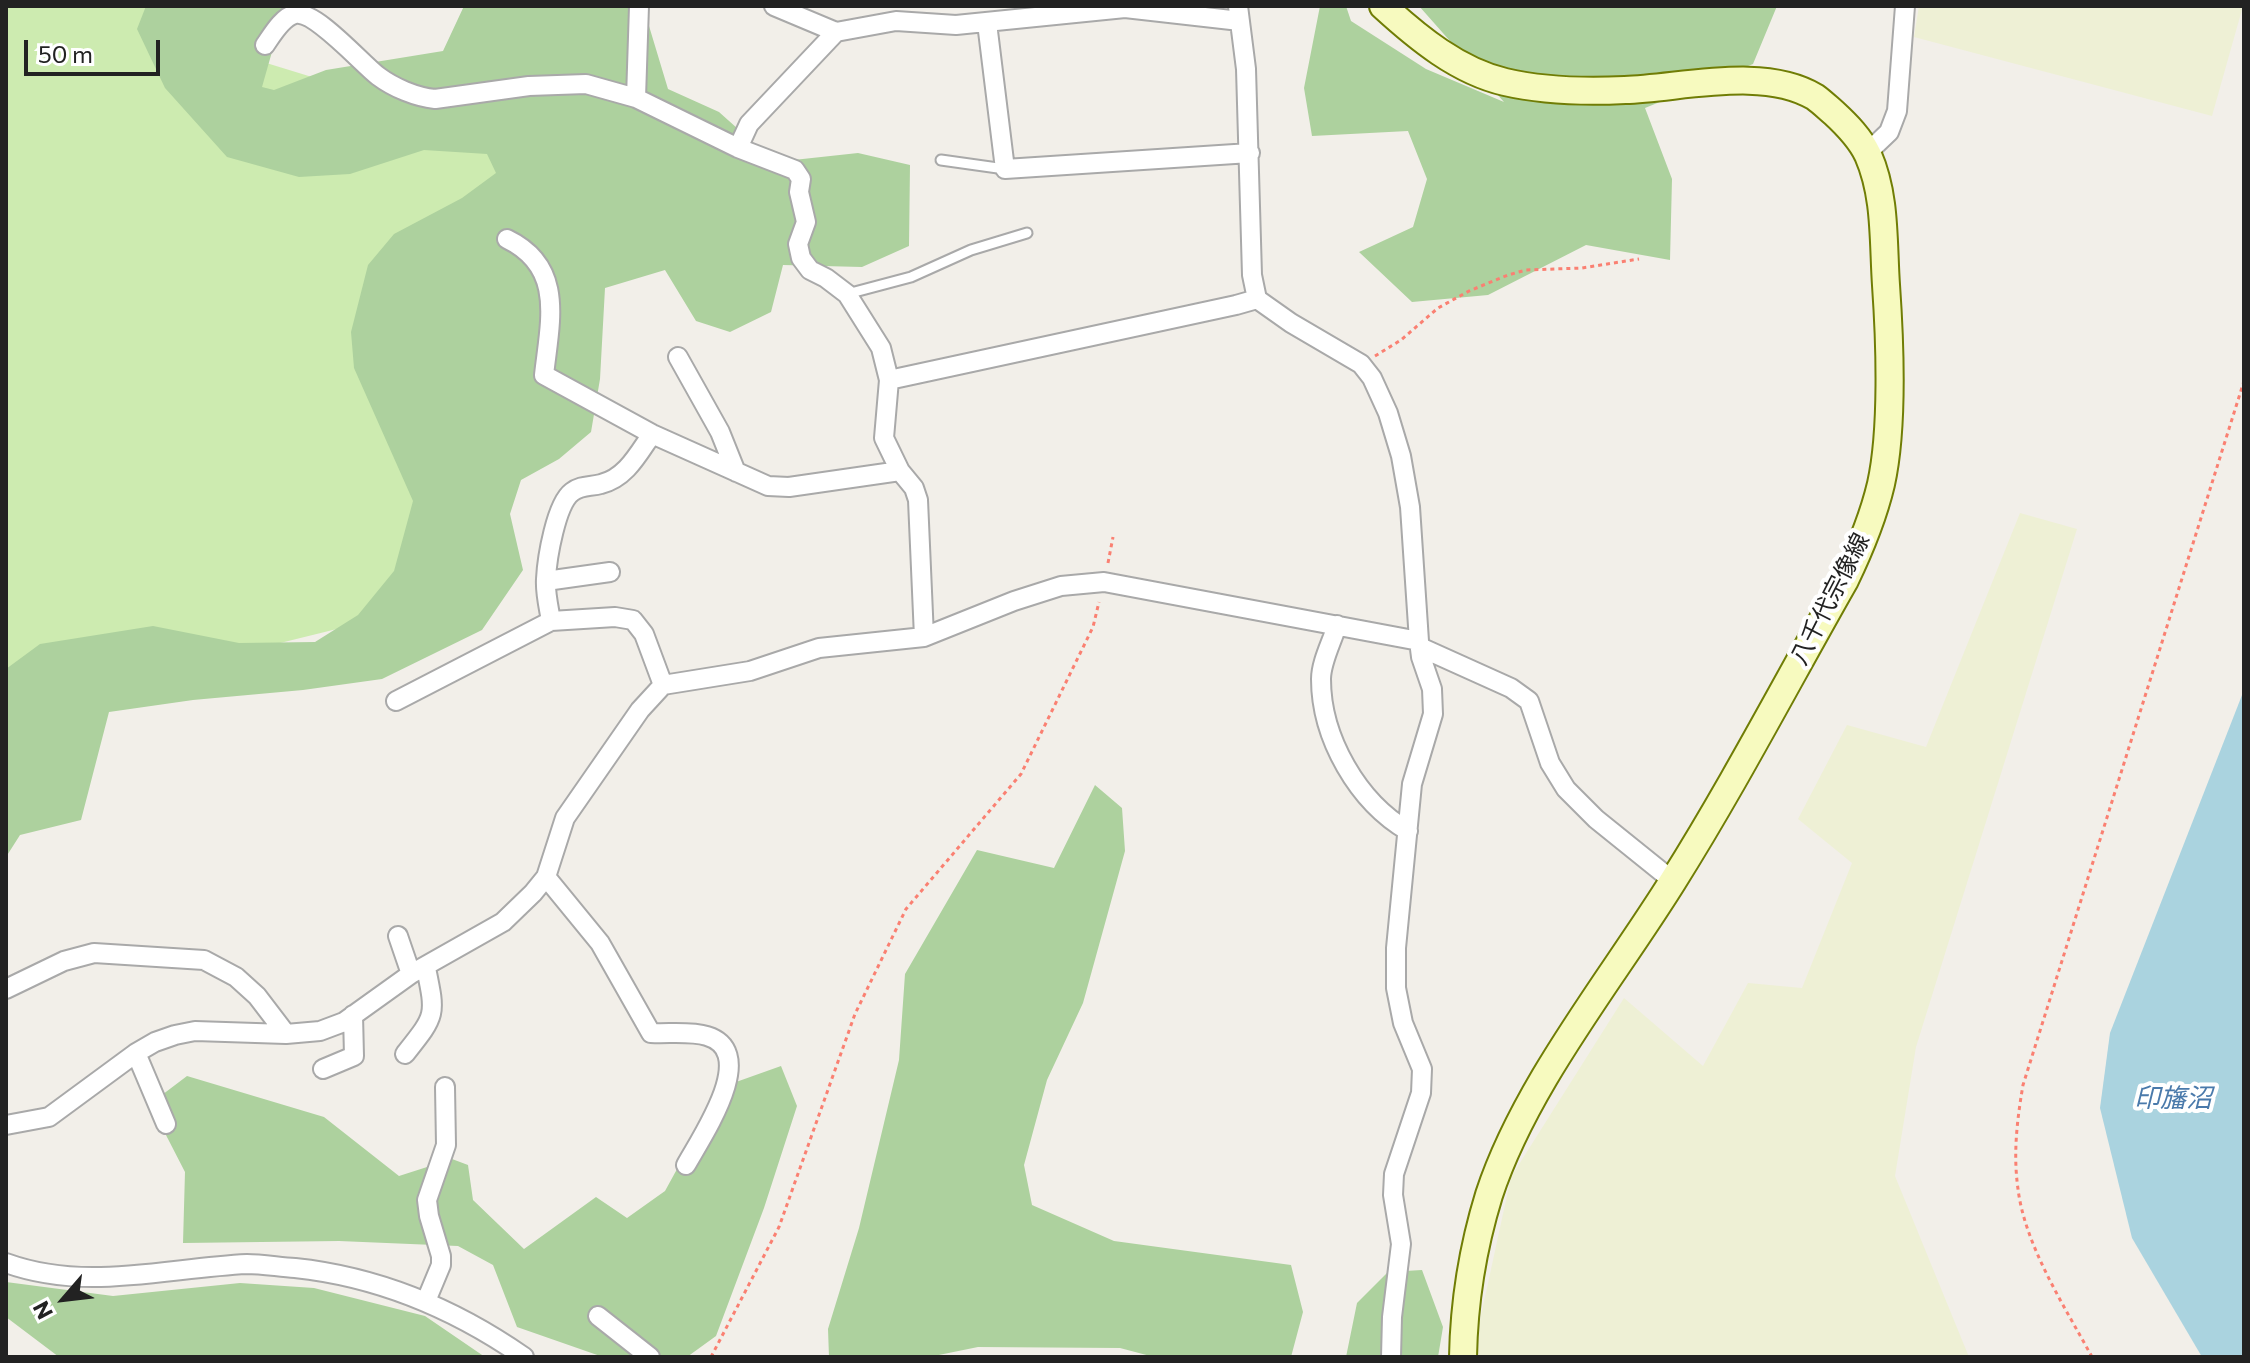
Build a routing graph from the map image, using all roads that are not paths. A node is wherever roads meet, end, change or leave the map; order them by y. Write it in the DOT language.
graph roads {
  1 [pos="639,6"];
  2 [pos="774,6"];
  3 [pos="1383,6"];
  4 [pos="1905,6"];
  5 [pos="1239,14"];
  6 [pos="987,23"];
  7 [pos="836,32"];
  8 [pos="265,45"];
  9 [pos="636,98"];
  10 [pos="738,148"];
  11 [pos="1250,153"];
  12 [pos="1867,153"];
  13 [pos="941,160"];
  14 [pos="1005,169"];
  15 [pos="1027,233"];
  16 [pos="507,239"];
  17 [pos="847,294"];
  18 [pos="1257,299"];
  19 [pos="678,357"];
  20 [pos="889,380"];
  21 [pos="652,434"];
  22 [pos="900,471"];
  23 [pos="736,472"];
  24 [pos="610,572"];
  25 [pos="546,581"];
  26 [pos="551,621"];
  27 [pos="1337,625"];
  28 [pos="924,637"];
  29 [pos="1420,644"];
  30 [pos="663,685"];
  31 [pos="396,701"];
  32 [pos="1408,831"];
  33 [pos="546,877"];
  34 [pos="1673,881"];
  35 [pos="398,936"];
  36 [pos="418,971"];
  37 [pos="6,989"];
  38 [pos="353,1015"];
  39 [pos="286,1034"];
  40 [pos="136,1053"];
  41 [pos="405,1054"];
  42 [pos="323,1069"];
  43 [pos="445,1087"];
  44 [pos="166,1124"];
  45 [pos="6,1125"];
  46 [pos="686,1165"];
  47 [pos="6,1263"];
  48 [pos="426,1301"];
  49 [pos="598,1316"];
  50 [pos="524,1357"];
  51 [pos="650,1357"];
  52 [pos="1391,1357"];
  53 [pos="1463,1357"];
  1 -- 9 [label="street"];
  2 -- 7 [label="street"];
  3 -- 12 [label="main road, 八千代宗像線"];
  4 -- 12 [label="street"];
  5 -- 6 [label="street"];
  5 -- 11 [label="street"];
  6 -- 7 [label="street"];
  6 -- 14 [label="street"];
  7 -- 10 [label="street"];
  8 -- 9 [label="street"];
  9 -- 10 [label="street"];
  10 -- 17 [label="street"];
  11 -- 14 [label="street"];
  11 -- 18 [label="street"];
  12 -- 34 [label="main road, 八千代宗像線"];
  13 -- 14 [label="lane"];
  15 -- 17 [label="lane"];
  16 -- 21 [label="street"];
  17 -- 20 [label="street"];
  18 -- 20 [label="street"];
  18 -- 29 [label="street"];
  19 -- 23 [label="street"];
  20 -- 22 [label="street"];
  21 -- 23 [label="street"];
  21 -- 25 [label="street"];
  22 -- 23 [label="street"];
  22 -- 28 [label="street"];
  24 -- 25 [label="street"];
  25 -- 26 [label="street"];
  26 -- 30 [label="street"];
  26 -- 31 [label="street"];
  27 -- 28 [label="street"];
  27 -- 29 [label="street"];
  27 -- 32 [label="street"];
  28 -- 30 [label="street"];
  29 -- 32 [label="street"];
  29 -- 34 [label="street"];
  30 -- 33 [label="street"];
  32 -- 52 [label="street"];
  33 -- 36 [label="street"];
  33 -- 46 [label="street"];
  34 -- 53 [label="main road, 八千代宗像線"];
  35 -- 36 [label="street"];
  36 -- 38 [label="street"];
  36 -- 41 [label="street"];
  37 -- 39 [label="street"];
  38 -- 39 [label="street"];
  38 -- 42 [label="street"];
  39 -- 40 [label="street"];
  40 -- 44 [label="street"];
  40 -- 45 [label="street"];
  43 -- 48 [label="street"];
  47 -- 48 [label="street"];
  48 -- 50 [label="street"];
  49 -- 51 [label="street"];
}
